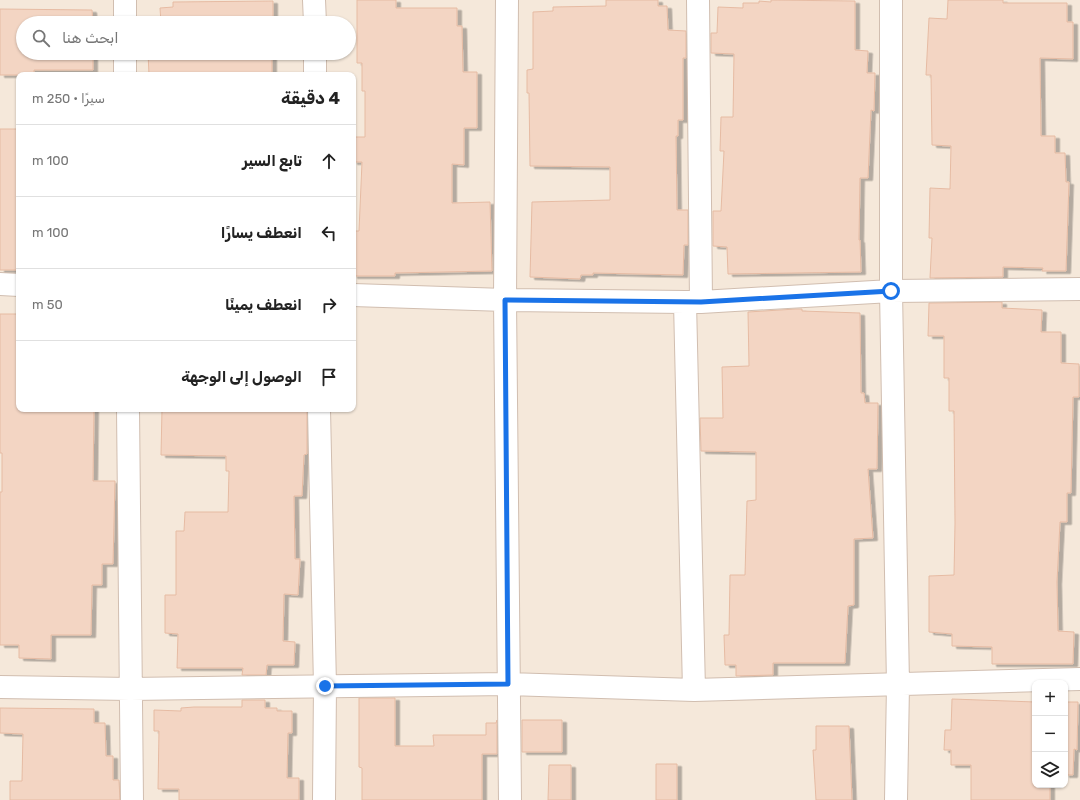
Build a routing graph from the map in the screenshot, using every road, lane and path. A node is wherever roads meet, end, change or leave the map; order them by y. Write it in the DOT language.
graph roads {
  1 [pos="125,0"];
  2 [pos="314,0"];
  3 [pos="506,0"];
  4 [pos="698,0"];
  5 [pos="891,0"];
  6 [pos="125,16"];
  7 [pos="315,16"];
  8 [pos="125,60"];
  9 [pos="315,60"];
  10 [pos="125,72"];
  11 [pos="315,72"];
  12 [pos="0,284"];
  13 [pos="16,285"];
  14 [pos="1080,289"];
  15 [pos="891,291"];
  16 [pos="356,295"];
  17 [pos="505,300"];
  18 [pos="693,302"];
  19 [pos="128,412"];
  20 [pos="319,412"];
  21 [pos="1080,679"];
  22 [pos="508,684"];
  23 [pos="325,686"];
  24 [pos="898,686"];
  25 [pos="0,687"];
  26 [pos="130,689"];
  27 [pos="694,690"];
  28 [pos="132,800"];
  29 [pos="324,800"];
  30 [pos="510,800"];
  31 [pos="896,800"];
  1 -- 6 [label="street"];
  2 -- 7 [label="street"];
  3 -- 17 [label="street"];
  4 -- 18 [label="street"];
  5 -- 15 [label="street"];
  8 -- 10 [label="street"];
  9 -- 11 [label="street"];
  12 -- 13 [label="street"];
  14 -- 15 [label="street"];
  15 -- 18 [label="street"];
  15 -- 24 [label="street"];
  16 -- 17 [label="street"];
  17 -- 18 [label="street"];
  17 -- 22 [label="street"];
  18 -- 27 [label="street"];
  19 -- 26 [label="street"];
  20 -- 23 [label="street"];
  21 -- 24 [label="street"];
  22 -- 23 [label="street"];
  22 -- 27 [label="street"];
  22 -- 30 [label="street"];
  23 -- 26 [label="street"];
  23 -- 29 [label="street"];
  24 -- 27 [label="street"];
  24 -- 31 [label="street"];
  25 -- 26 [label="street"];
  26 -- 28 [label="street"];
}
